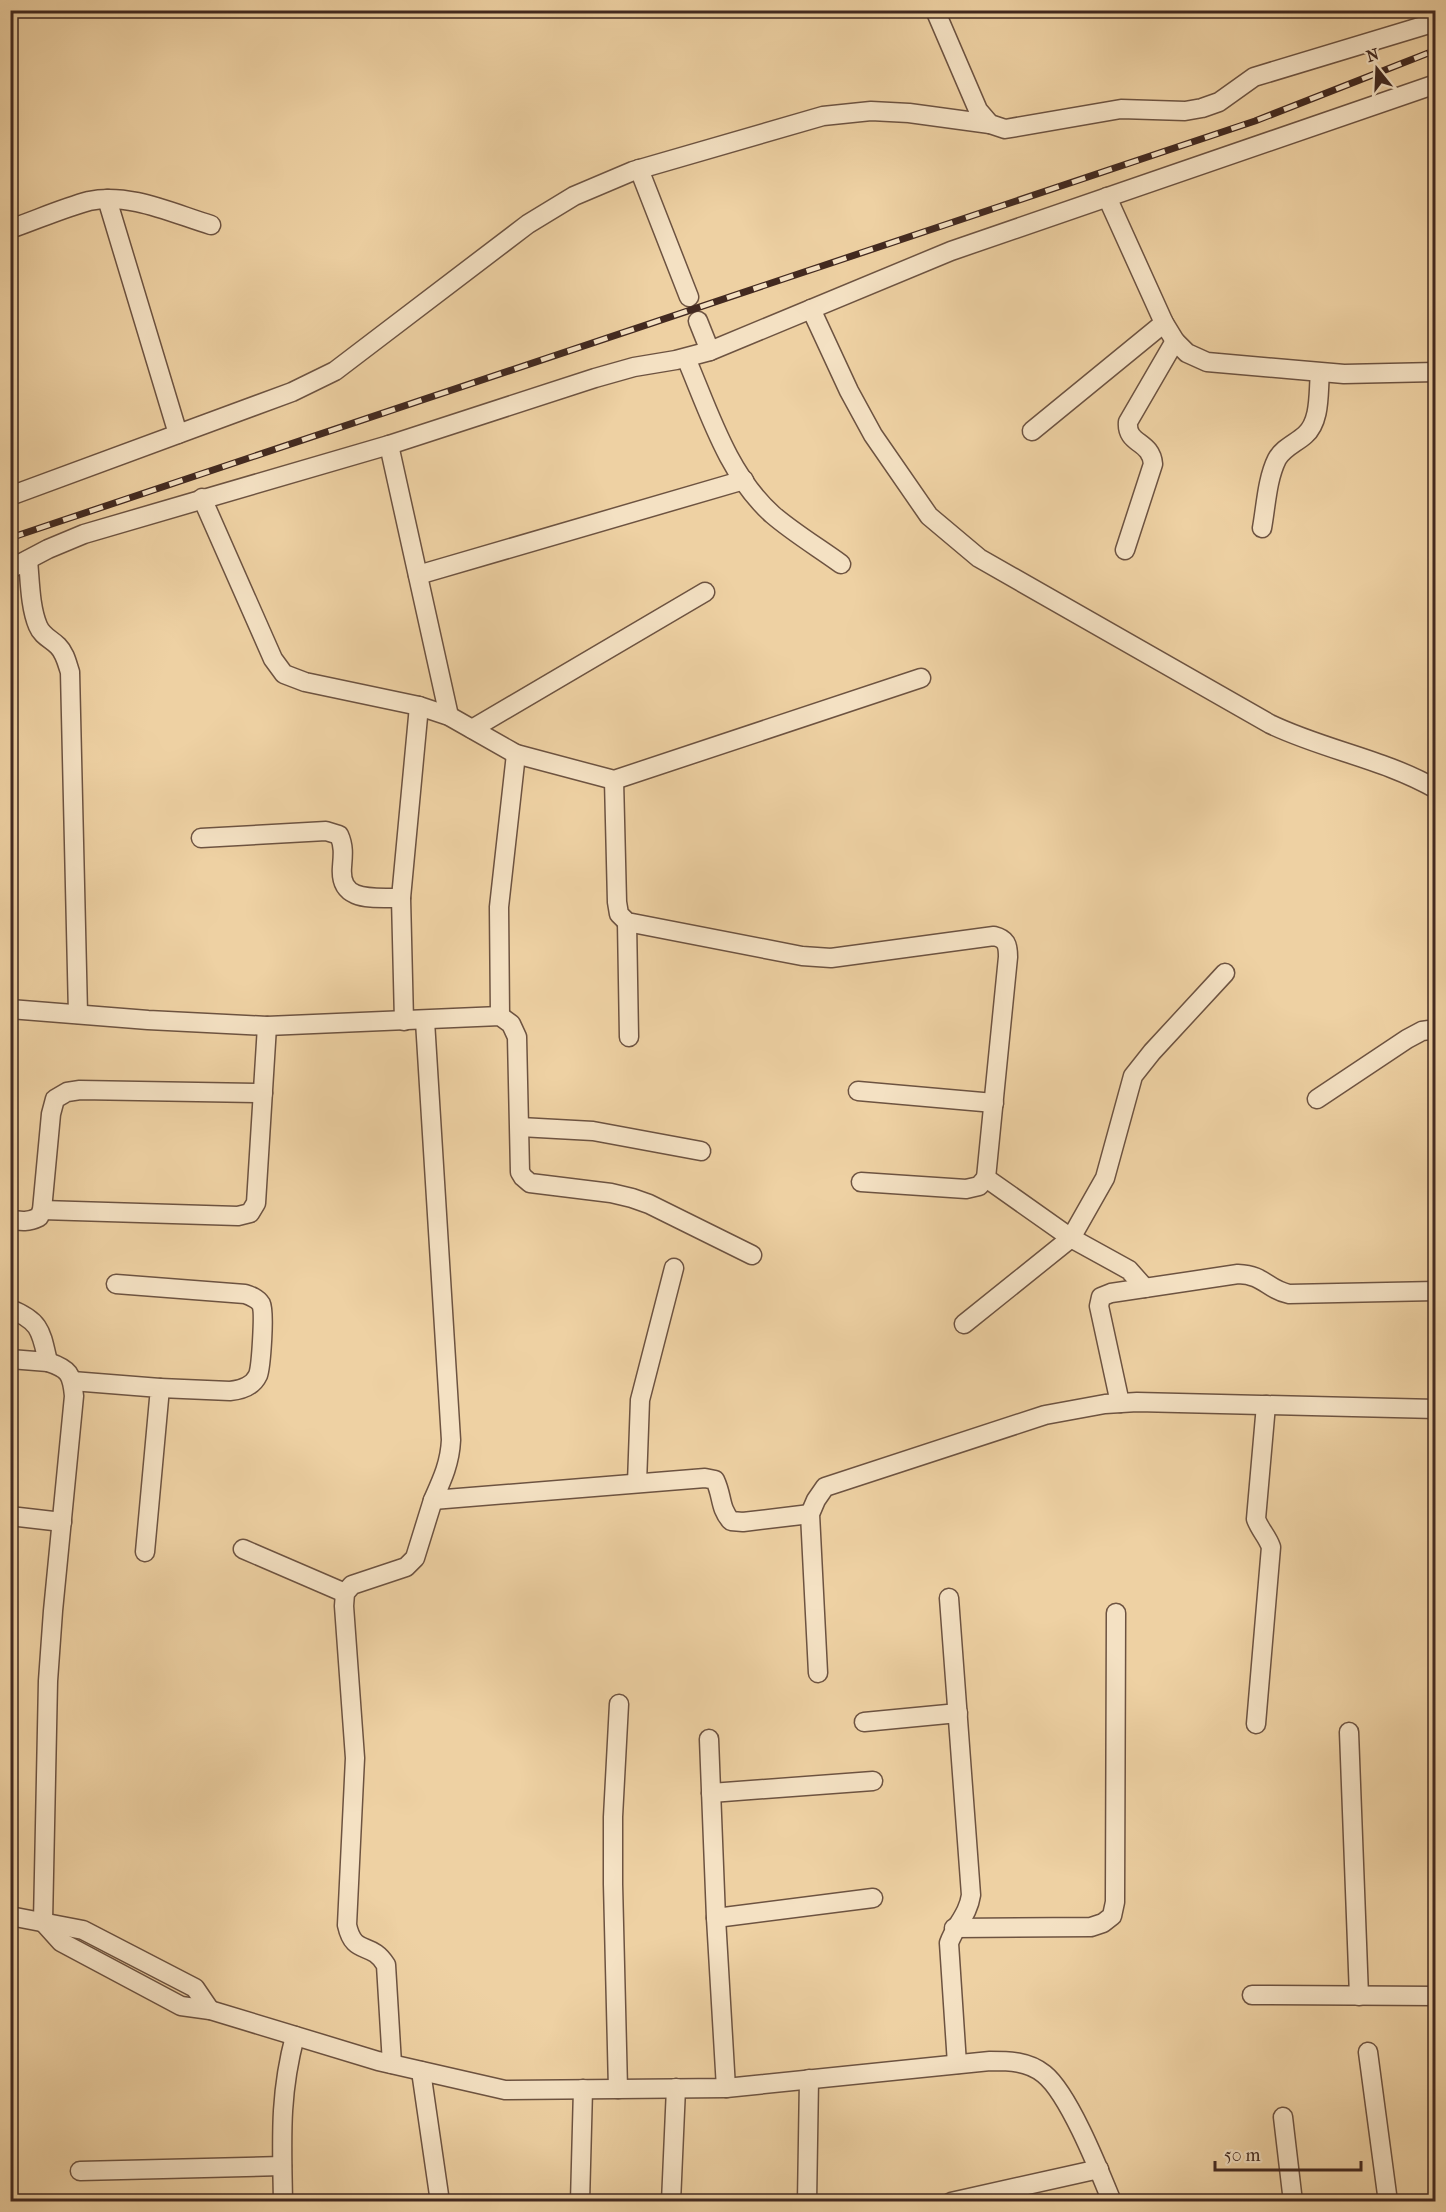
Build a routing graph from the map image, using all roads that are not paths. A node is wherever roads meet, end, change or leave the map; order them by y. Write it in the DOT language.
graph roads {
  1 [pos="935,10"];
  2 [pos="1436,22"];
  3 [pos="1436,84"];
  4 [pos="990,123"];
  5 [pos="639,169"];
  6 [pos="1107,197"];
  7 [pos="107,199"];
  8 [pos="211,225"];
  9 [pos="10,229"];
  10 [pos="689,297"];
  11 [pos="812,309"];
  12 [pos="698,321"];
  13 [pos="1164,323"];
  14 [pos="1175,341"];
  15 [pos="710,351"];
  16 [pos="686,358"];
  17 [pos="1436,372"];
  18 [pos="1320,373"];
  19 [pos="1032,431"];
  20 [pos="178,434"];
  21 [pos="389,445"];
  22 [pos="744,480"];
  23 [pos="10,496"];
  24 [pos="202,498"];
  25 [pos="1262,528"];
  26 [pos="1125,550"];
  27 [pos="28,560"];
  28 [pos="841,564"];
  29 [pos="10,569"];
  30 [pos="418,575"];
  31 [pos="705,592"];
  32 [pos="921,678"];
  33 [pos="419,706"];
  34 [pos="449,716"];
  35 [pos="472,729"];
  36 [pos="516,754"];
  37 [pos="614,780"];
  38 [pos="1436,789"];
  39 [pos="201,838"];
  40 [pos="401,898"];
  41 [pos="627,922"];
  42 [pos="1225,973"];
  43 [pos="10,1009"];
  44 [pos="78,1014"];
  45 [pos="500,1016"];
  46 [pos="404,1021"];
  47 [pos="425,1021"];
  48 [pos="267,1026"];
  49 [pos="1436,1029"];
  50 [pos="629,1037"];
  51 [pos="858,1091"];
  52 [pos="263,1093"];
  53 [pos="1317,1099"];
  54 [pos="994,1103"];
  55 [pos="520,1127"];
  56 [pos="702,1151"];
  57 [pos="986,1178"];
  58 [pos="861,1182"];
  59 [pos="42,1210"];
  60 [pos="10,1219"];
  61 [pos="1071,1238"];
  62 [pos="752,1255"];
  63 [pos="674,1268"];
  64 [pos="116,1284"];
  65 [pos="1145,1288"];
  66 [pos="1436,1291"];
  67 [pos="10,1309"];
  68 [pos="964,1324"];
  69 [pos="10,1359"];
  70 [pos="48,1362"];
  71 [pos="72,1380"];
  72 [pos="160,1388"];
  73 [pos="1120,1403"];
  74 [pos="1266,1405"];
  75 [pos="1436,1408"];
  76 [pos="637,1483"];
  77 [pos="433,1500"];
  78 [pos="810,1514"];
  79 [pos="10,1516"];
  80 [pos="62,1522"];
  81 [pos="243,1549"];
  82 [pos="145,1552"];
  83 [pos="345,1593"];
  84 [pos="949,1598"];
  85 [pos="1116,1613"];
  86 [pos="818,1673"];
  87 [pos="619,1704"];
  88 [pos="958,1713"];
  89 [pos="864,1722"];
  90 [pos="1256,1724"];
  91 [pos="1349,1732"];
  92 [pos="709,1739"];
  93 [pos="873,1781"];
  94 [pos="711,1794"];
  95 [pos="873,1898"];
  96 [pos="10,1916"];
  97 [pos="716,1918"];
  98 [pos="43,1922"];
  99 [pos="954,1928"];
  100 [pos="1252,1995"];
  101 [pos="1359,1996"];
  102 [pos="1436,1996"];
  103 [pos="295,2036"];
  104 [pos="1368,2052"];
  105 [pos="392,2064"];
  106 [pos="957,2064"];
  107 [pos="421,2070"];
  108 [pos="809,2079"];
  109 [pos="676,2088"];
  110 [pos="726,2088"];
  111 [pos="584,2089"];
  112 [pos="618,2089"];
  113 [pos="1283,2117"];
  114 [pos="282,2166"];
  115 [pos="1099,2169"];
  116 [pos="80,2172"];
  117 [pos="283,2202"];
  118 [pos="440,2202"];
  119 [pos="580,2202"];
  120 [pos="671,2202"];
  121 [pos="807,2202"];
  122 [pos="951,2202"];
  123 [pos="1112,2202"];
  124 [pos="1293,2202"];
  125 [pos="1388,2202"];
  1 -- 4 [label="street"];
  2 -- 4 [label="street"];
  3 -- 6 [label="street"];
  4 -- 5 [label="street"];
  5 -- 10 [label="street"];
  5 -- 20 [label="street"];
  6 -- 11 [label="street"];
  6 -- 13 [label="street"];
  7 -- 8 [label="street"];
  7 -- 9 [label="street"];
  7 -- 20 [label="street"];
  11 -- 15 [label="street"];
  11 -- 38 [label="street"];
  12 -- 15 [label="street"];
  13 -- 14 [label="street"];
  13 -- 19 [label="street"];
  14 -- 18 [label="street"];
  14 -- 26 [label="street"];
  15 -- 16 [label="street"];
  16 -- 21 [label="street"];
  16 -- 22 [label="street"];
  17 -- 18 [label="street"];
  18 -- 25 [label="street"];
  20 -- 23 [label="street"];
  21 -- 24 [label="street"];
  21 -- 30 [label="street"];
  22 -- 28 [label="street"];
  22 -- 30 [label="street"];
  24 -- 27 [label="street"];
  24 -- 33 [label="street"];
  27 -- 29 [label="street"];
  27 -- 44 [label="street"];
  30 -- 34 [label="street"];
  31 -- 35 [label="street"];
  32 -- 37 [label="street"];
  33 -- 34 [label="street"];
  33 -- 40 [label="street"];
  34 -- 35 [label="street"];
  35 -- 36 [label="street"];
  36 -- 37 [label="street"];
  36 -- 45 [label="street"];
  37 -- 41 [label="street"];
  39 -- 40 [label="street"];
  40 -- 46 [label="street"];
  41 -- 50 [label="street"];
  41 -- 54 [label="street"];
  42 -- 61 [label="street"];
  43 -- 44 [label="street"];
  44 -- 48 [label="street"];
  45 -- 47 [label="street"];
  45 -- 55 [label="street"];
  46 -- 47 [label="street"];
  46 -- 48 [label="street"];
  47 -- 77 [label="street"];
  48 -- 52 [label="street"];
  49 -- 53 [label="street"];
  51 -- 54 [label="street"];
  52 -- 59 [label="street"];
  52 -- 59 [label="street"];
  54 -- 57 [label="street"];
  55 -- 56 [label="street"];
  55 -- 62 [label="street"];
  57 -- 58 [label="street"];
  57 -- 61 [label="street"];
  59 -- 60 [label="street"];
  61 -- 65 [label="street"];
  61 -- 68 [label="street"];
  63 -- 76 [label="street"];
  64 -- 72 [label="street"];
  65 -- 66 [label="street"];
  65 -- 73 [label="street"];
  67 -- 70 [label="street"];
  69 -- 70 [label="street"];
  70 -- 71 [label="street"];
  71 -- 72 [label="street"];
  71 -- 80 [label="street"];
  72 -- 82 [label="street"];
  73 -- 74 [label="street"];
  73 -- 78 [label="street"];
  74 -- 75 [label="street"];
  74 -- 90 [label="street"];
  76 -- 77 [label="street"];
  76 -- 78 [label="street"];
  77 -- 83 [label="street"];
  78 -- 86 [label="street"];
  79 -- 80 [label="street"];
  80 -- 98 [label="street"];
  81 -- 83 [label="street"];
  83 -- 105 [label="street"];
  84 -- 88 [label="street"];
  85 -- 99 [label="street"];
  87 -- 112 [label="street"];
  88 -- 89 [label="street"];
  88 -- 99 [label="street"];
  91 -- 101 [label="street"];
  92 -- 94 [label="street"];
  93 -- 94 [label="street"];
  94 -- 97 [label="street"];
  95 -- 97 [label="street"];
  96 -- 98 [label="street"];
  97 -- 110 [label="street"];
  98 -- 103 [label="street"];
  99 -- 106 [label="street"];
  100 -- 101 [label="street"];
  101 -- 102 [label="street"];
  103 -- 105 [label="street"];
  103 -- 114 [label="street"];
  104 -- 125 [label="street"];
  105 -- 107 [label="street"];
  106 -- 108 [label="street"];
  106 -- 115 [label="street"];
  107 -- 111 [label="street"];
  107 -- 118 [label="street"];
  108 -- 110 [label="street"];
  108 -- 121 [label="street"];
  109 -- 110 [label="street"];
  109 -- 112 [label="street"];
  109 -- 120 [label="street"];
  111 -- 112 [label="street"];
  111 -- 119 [label="street"];
  113 -- 124 [label="street"];
  114 -- 116 [label="street"];
  114 -- 117 [label="street"];
  115 -- 122 [label="street"];
  115 -- 123 [label="street"];
}
